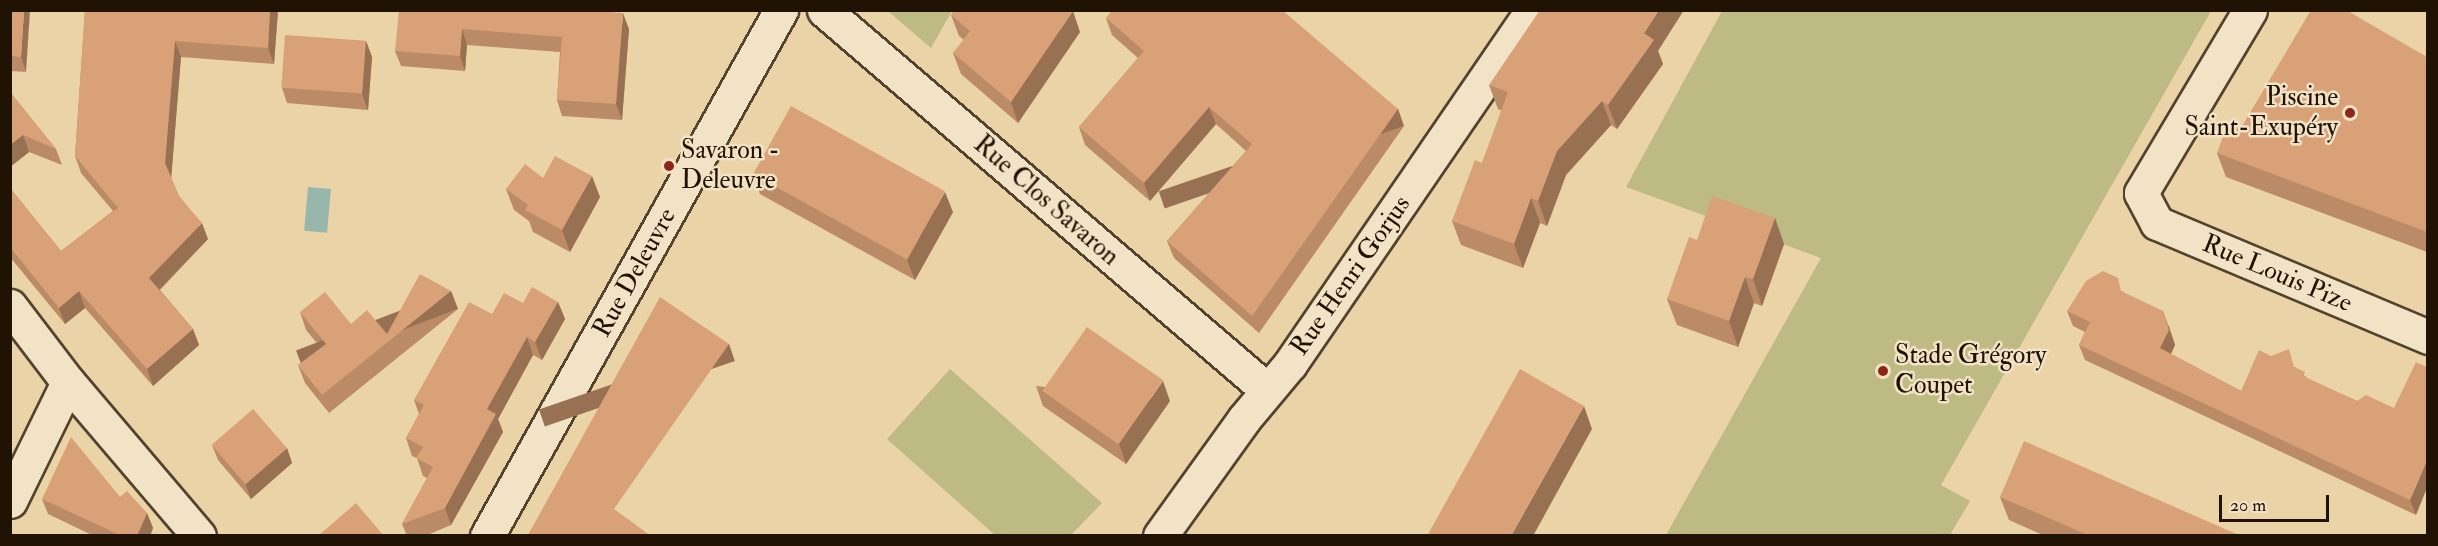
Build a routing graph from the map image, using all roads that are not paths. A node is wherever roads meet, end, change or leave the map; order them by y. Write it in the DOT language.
graph roads {
  1 [pos="782,10"];
  2 [pos="824,10"];
  3 [pos="1532,10"];
  4 [pos="2250,10"];
  5 [pos="10,306"];
  6 [pos="2427,338"];
  7 [pos="68,382"];
  8 [pos="1267,390"];
  9 [pos="10,501"];
  10 [pos="199,536"];
  11 [pos="488,536"];
  12 [pos="1161,536"];
  1 -- 11 [label="street, Rue Deleuvre"];
  2 -- 8 [label="street, Rue Clos Savaron"];
  3 -- 8 [label="street, Rue Henri Gorjus"];
  4 -- 6 [label="street, Rue Louis Pize"];
  5 -- 7 [label="street"];
  7 -- 9 [label="street"];
  7 -- 10 [label="street"];
  8 -- 12 [label="street, Rue Henri Gorjus"];
}
